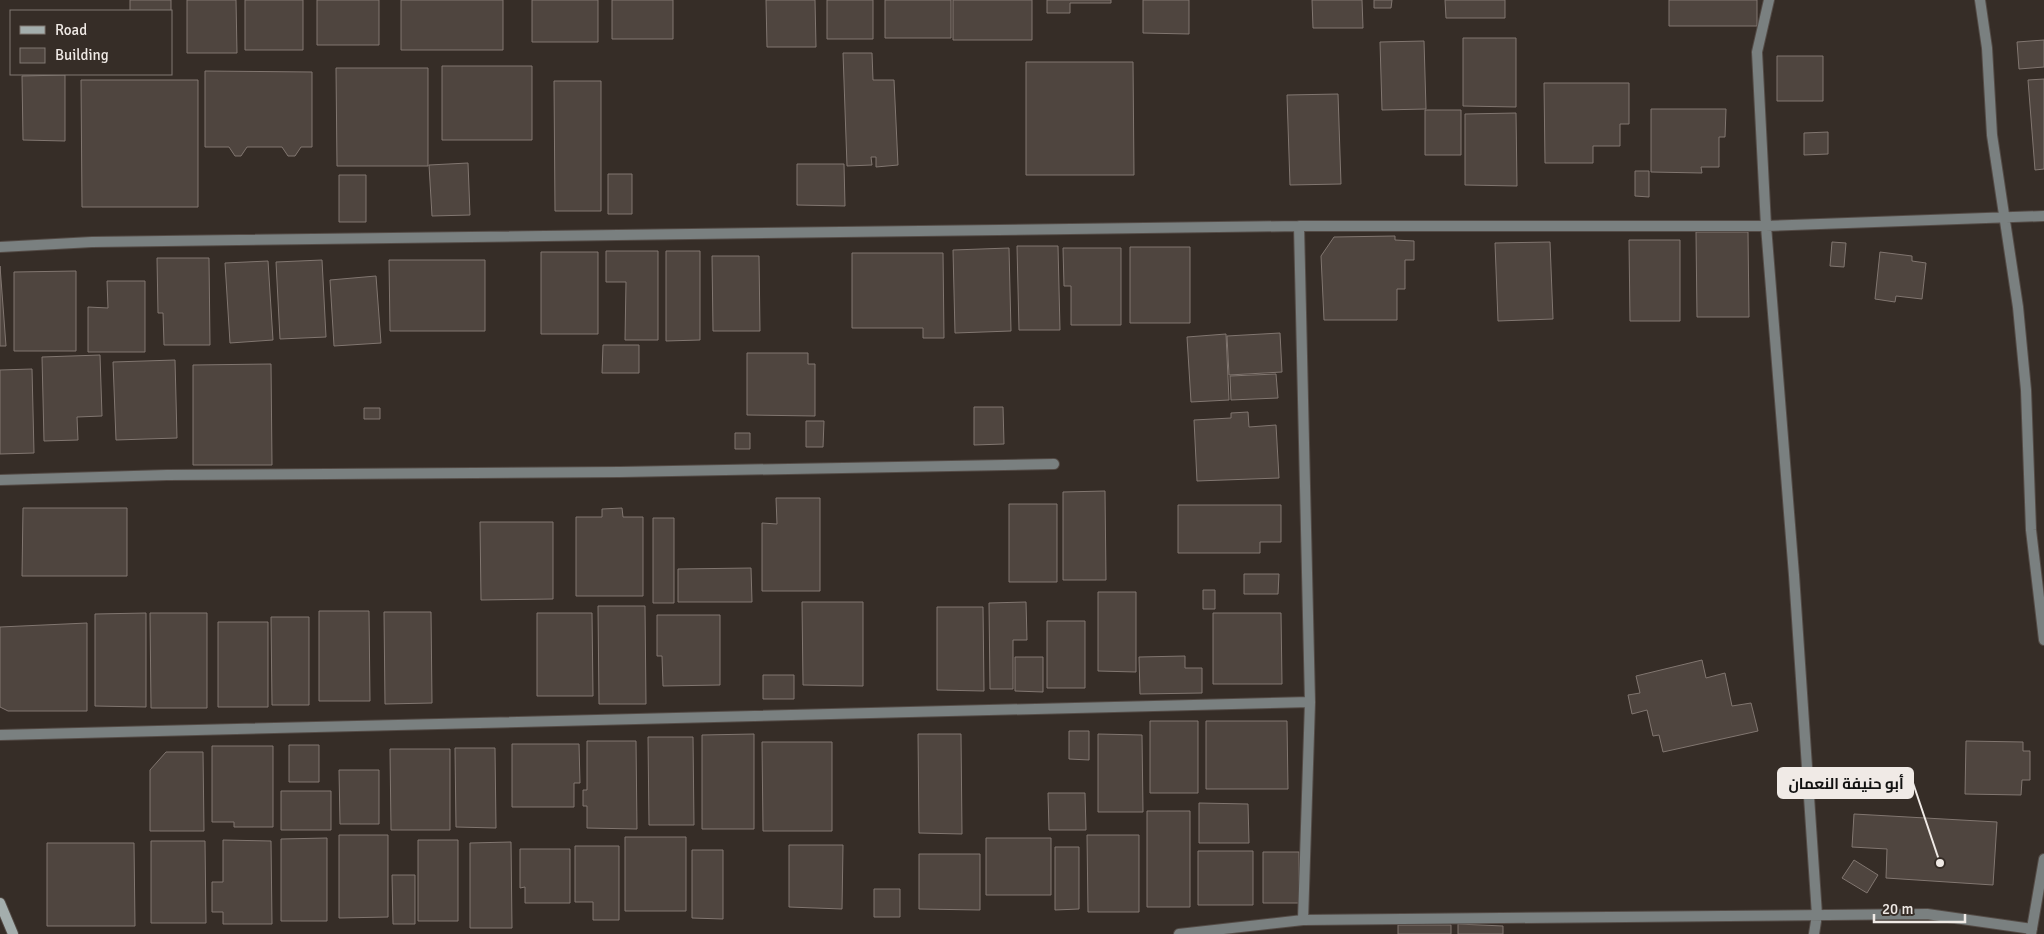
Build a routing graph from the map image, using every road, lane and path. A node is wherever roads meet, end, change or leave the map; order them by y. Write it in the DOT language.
graph roads {
  1 [pos="1769,0"];
  2 [pos="1980,0"];
  3 [pos="2044,216"];
  4 [pos="2003,217"];
  5 [pos="1299,226"];
  6 [pos="1766,226"];
  7 [pos="0,247"];
  8 [pos="1054,464"];
  9 [pos="0,480"];
  10 [pos="2044,640"];
  11 [pos="1310,702"];
  12 [pos="0,735"];
  13 [pos="2044,859"];
  14 [pos="0,904"];
  15 [pos="1817,915"];
  16 [pos="1302,920"];
  17 [pos="2032,932"];
  18 [pos="13,934"];
  19 [pos="1179,934"];
  20 [pos="1814,934"];
  1 -- 6 [label="street"];
  2 -- 4 [label="street"];
  3 -- 4 [label="street"];
  4 -- 6 [label="street"];
  4 -- 10 [label="street"];
  5 -- 6 [label="street"];
  5 -- 7 [label="street"];
  5 -- 11 [label="street"];
  6 -- 15 [label="street"];
  8 -- 9 [label="street"];
  11 -- 12 [label="street"];
  11 -- 16 [label="street"];
  13 -- 17 [label="street"];
  14 -- 18 [label="main road"];
  15 -- 16 [label="street"];
  15 -- 17 [label="street"];
  15 -- 20 [label="street"];
  16 -- 19 [label="street"];
}
